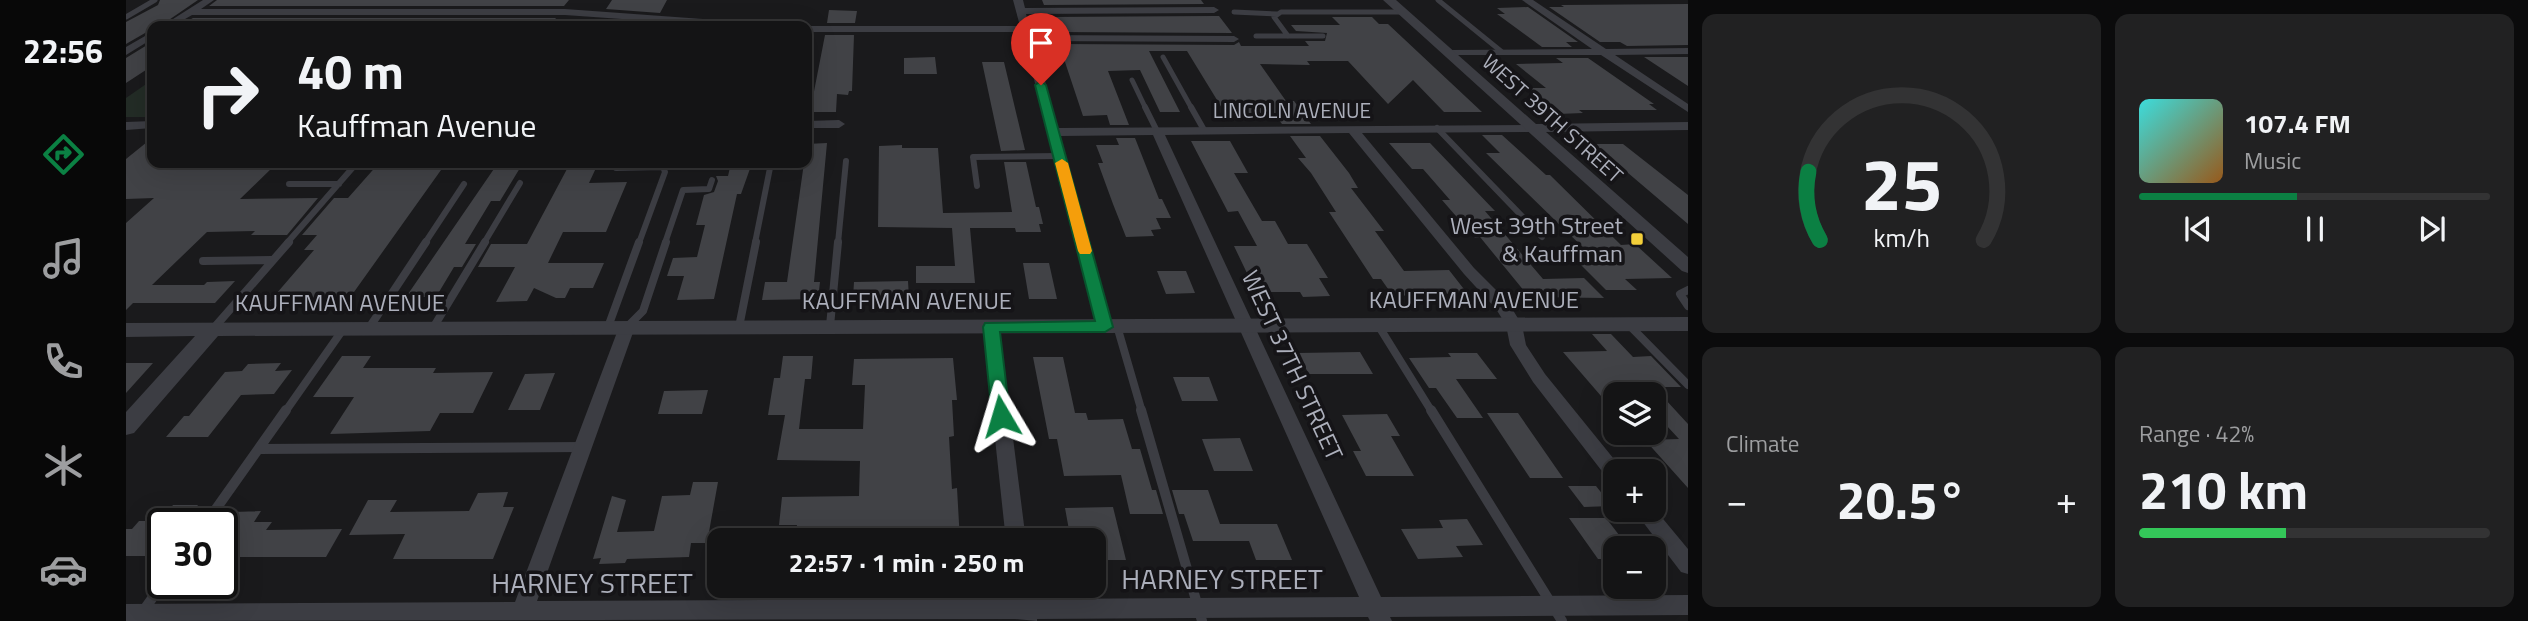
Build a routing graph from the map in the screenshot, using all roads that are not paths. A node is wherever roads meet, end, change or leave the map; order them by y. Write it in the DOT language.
graph roads {
  1 [pos="155,0"];
  2 [pos="209,0"];
  3 [pos="333,0"];
  4 [pos="1389,0"];
  5 [pos="1438,0"];
  6 [pos="1527,0"];
  7 [pos="1020,5"];
  8 [pos="1214,10"];
  9 [pos="189,12"];
  10 [pos="317,12"];
  11 [pos="1234,12"];
  12 [pos="1403,12"];
  13 [pos="581,13"];
  14 [pos="1277,14"];
  15 [pos="126,17"];
  16 [pos="175,21"];
  17 [pos="575,21"];
  18 [pos="659,21"];
  19 [pos="812,29"];
  20 [pos="1027,33"];
  21 [pos="1256,36"];
  22 [pos="1288,36"];
  23 [pos="1324,36"];
  24 [pos="147,39"];
  25 [pos="1234,39"];
  26 [pos="1688,51"];
  27 [pos="126,52"];
  28 [pos="1503,52"];
  29 [pos="1604,52"];
  30 [pos="1449,53"];
  31 [pos="1163,57"];
  32 [pos="1132,80"];
  33 [pos="1688,109"];
  34 [pos="812,124"];
  35 [pos="839,124"];
  36 [pos="126,125"];
  37 [pos="147,125"];
  38 [pos="1688,126"];
  39 [pos="1437,128"];
  40 [pos="1532,128"];
  41 [pos="1352,129"];
  42 [pos="1205,130"];
  43 [pos="1157,131"];
  44 [pos="1054,132"];
  45 [pos="1060,156"];
  46 [pos="845,161"];
  47 [pos="352,168"];
  48 [pos="663,168"];
  49 [pos="770,168"];
  50 [pos="712,180"];
  51 [pos="520,183"];
  52 [pos="289,184"];
  53 [pos="339,184"];
  54 [pos="464,184"];
  55 [pos="977,186"];
  56 [pos="1542,237"];
  57 [pos="271,260"];
  58 [pos="203,261"];
  59 [pos="1688,267"];
  60 [pos="1688,290"];
  61 [pos="1688,306"];
  62 [pos="1688,324"];
  63 [pos="1378,325"];
  64 [pos="1514,325"];
  65 [pos="1629,325"];
  66 [pos="831,326"];
  67 [pos="1111,326"];
  68 [pos="1246,326"];
  69 [pos="617,327"];
  70 [pos="739,327"];
  71 [pos="991,327"];
  72 [pos="344,328"];
  73 [pos="369,328"];
  74 [pos="433,328"];
  75 [pos="213,329"];
  76 [pos="126,330"];
  77 [pos="1688,386"];
  78 [pos="126,427"];
  79 [pos="583,447"];
  80 [pos="259,449"];
  81 [pos="1603,459"];
  82 [pos="217,508"];
  83 [pos="1653,522"];
  84 [pos="1014,528"];
  85 [pos="1688,565"];
  86 [pos="149,599"];
  87 [pos="1688,605"];
  88 [pos="1378,614"];
  89 [pos="1558,614"];
  90 [pos="1025,615"];
  91 [pos="1200,615"];
  92 [pos="134,616"];
  93 [pos="521,617"];
  1 -- 15 [label="lane"];
  2 -- 9 [label="street"];
  3 -- 10 [label="street"];
  4 -- 12 [label="street, WEST 39TH STREET"];
  5 -- 28 [label="lane"];
  6 -- 29 [label="street"];
  7 -- 8 [label="street"];
  7 -- 20 [label="street"];
  9 -- 10 [label="street"];
  9 -- 16 [label="street"];
  10 -- 13 [label="street"];
  11 -- 14 [label="lane"];
  12 -- 14 [label="lane"];
  12 -- 30 [label="street, WEST 39TH STREET"];
  13 -- 17 [label="street"];
  13 -- 18 [label="street"];
  14 -- 22 [label="lane"];
  19 -- 20 [label="street"];
  20 -- 25 [label="street"];
  20 -- 44 [label="street"];
  21 -- 22 [label="lane"];
  22 -- 23 [label="lane"];
  24 -- 27 [label="street"];
  26 -- 29 [label="street"];
  28 -- 29 [label="street"];
  28 -- 30 [label="street"];
  29 -- 33 [label="street"];
  30 -- 40 [label="street, WEST 39TH STREET"];
  31 -- 42 [label="lane"];
  32 -- 43 [label="lane"];
  34 -- 35 [label="street"];
  36 -- 37 [label="street"];
  38 -- 40 [label="street"];
  39 -- 40 [label="street, LINCOLN AVENUE"];
  39 -- 41 [label="street, LINCOLN AVENUE"];
  39 -- 56 [label="lane"];
  40 -- 59 [label="street, WEST 39TH STREET"];
  41 -- 42 [label="street, LINCOLN AVENUE"];
  41 -- 64 [label="street"];
  42 -- 43 [label="street, LINCOLN AVENUE"];
  43 -- 44 [label="street, LINCOLN AVENUE"];
  43 -- 68 [label="street, WEST 37TH STREET"];
  44 -- 45 [label="street"];
  45 -- 55 [label="lane"];
  45 -- 67 [label="street"];
  46 -- 66 [label="lane"];
  47 -- 53 [label="lane"];
  48 -- 69 [label="lane"];
  49 -- 70 [label="lane"];
  50 -- 69 [label="lane"];
  51 -- 74 [label="lane"];
  52 -- 53 [label="lane"];
  53 -- 57 [label="lane"];
  54 -- 73 [label="lane"];
  57 -- 58 [label="lane"];
  57 -- 75 [label="lane"];
  60 -- 61 [label="lane"];
  62 -- 65 [label="street, KAUFFMAN AVENUE"];
  63 -- 64 [label="street, KAUFFMAN AVENUE"];
  63 -- 68 [label="street, KAUFFMAN AVENUE"];
  63 -- 89 [label="lane"];
  64 -- 65 [label="street, KAUFFMAN AVENUE"];
  64 -- 81 [label="street"];
  65 -- 77 [label="lane"];
  66 -- 70 [label="street, KAUFFMAN AVENUE"];
  66 -- 71 [label="street, KAUFFMAN AVENUE"];
  67 -- 68 [label="street, KAUFFMAN AVENUE"];
  67 -- 71 [label="street, KAUFFMAN AVENUE"];
  67 -- 91 [label="lane"];
  68 -- 88 [label="street, WEST 37TH STREET"];
  69 -- 70 [label="street, KAUFFMAN AVENUE"];
  69 -- 74 [label="street, KAUFFMAN AVENUE"];
  69 -- 79 [label="street"];
  71 -- 84 [label="street"];
  72 -- 73 [label="street, KAUFFMAN AVENUE"];
  72 -- 75 [label="street, KAUFFMAN AVENUE"];
  72 -- 80 [label="lane"];
  73 -- 74 [label="street, KAUFFMAN AVENUE"];
  75 -- 76 [label="street, KAUFFMAN AVENUE"];
  75 -- 78 [label="street"];
  79 -- 80 [label="lane"];
  79 -- 93 [label="street"];
  80 -- 82 [label="lane"];
  83 -- 85 [label="street"];
  86 -- 92 [label="lane"];
  87 -- 89 [label="street, HARNEY STREET"];
  88 -- 89 [label="street, HARNEY STREET"];
  88 -- 91 [label="street, HARNEY STREET"];
  90 -- 91 [label="street, HARNEY STREET"];
  90 -- 93 [label="street, HARNEY STREET"];
  92 -- 93 [label="street, HARNEY STREET"];
}
